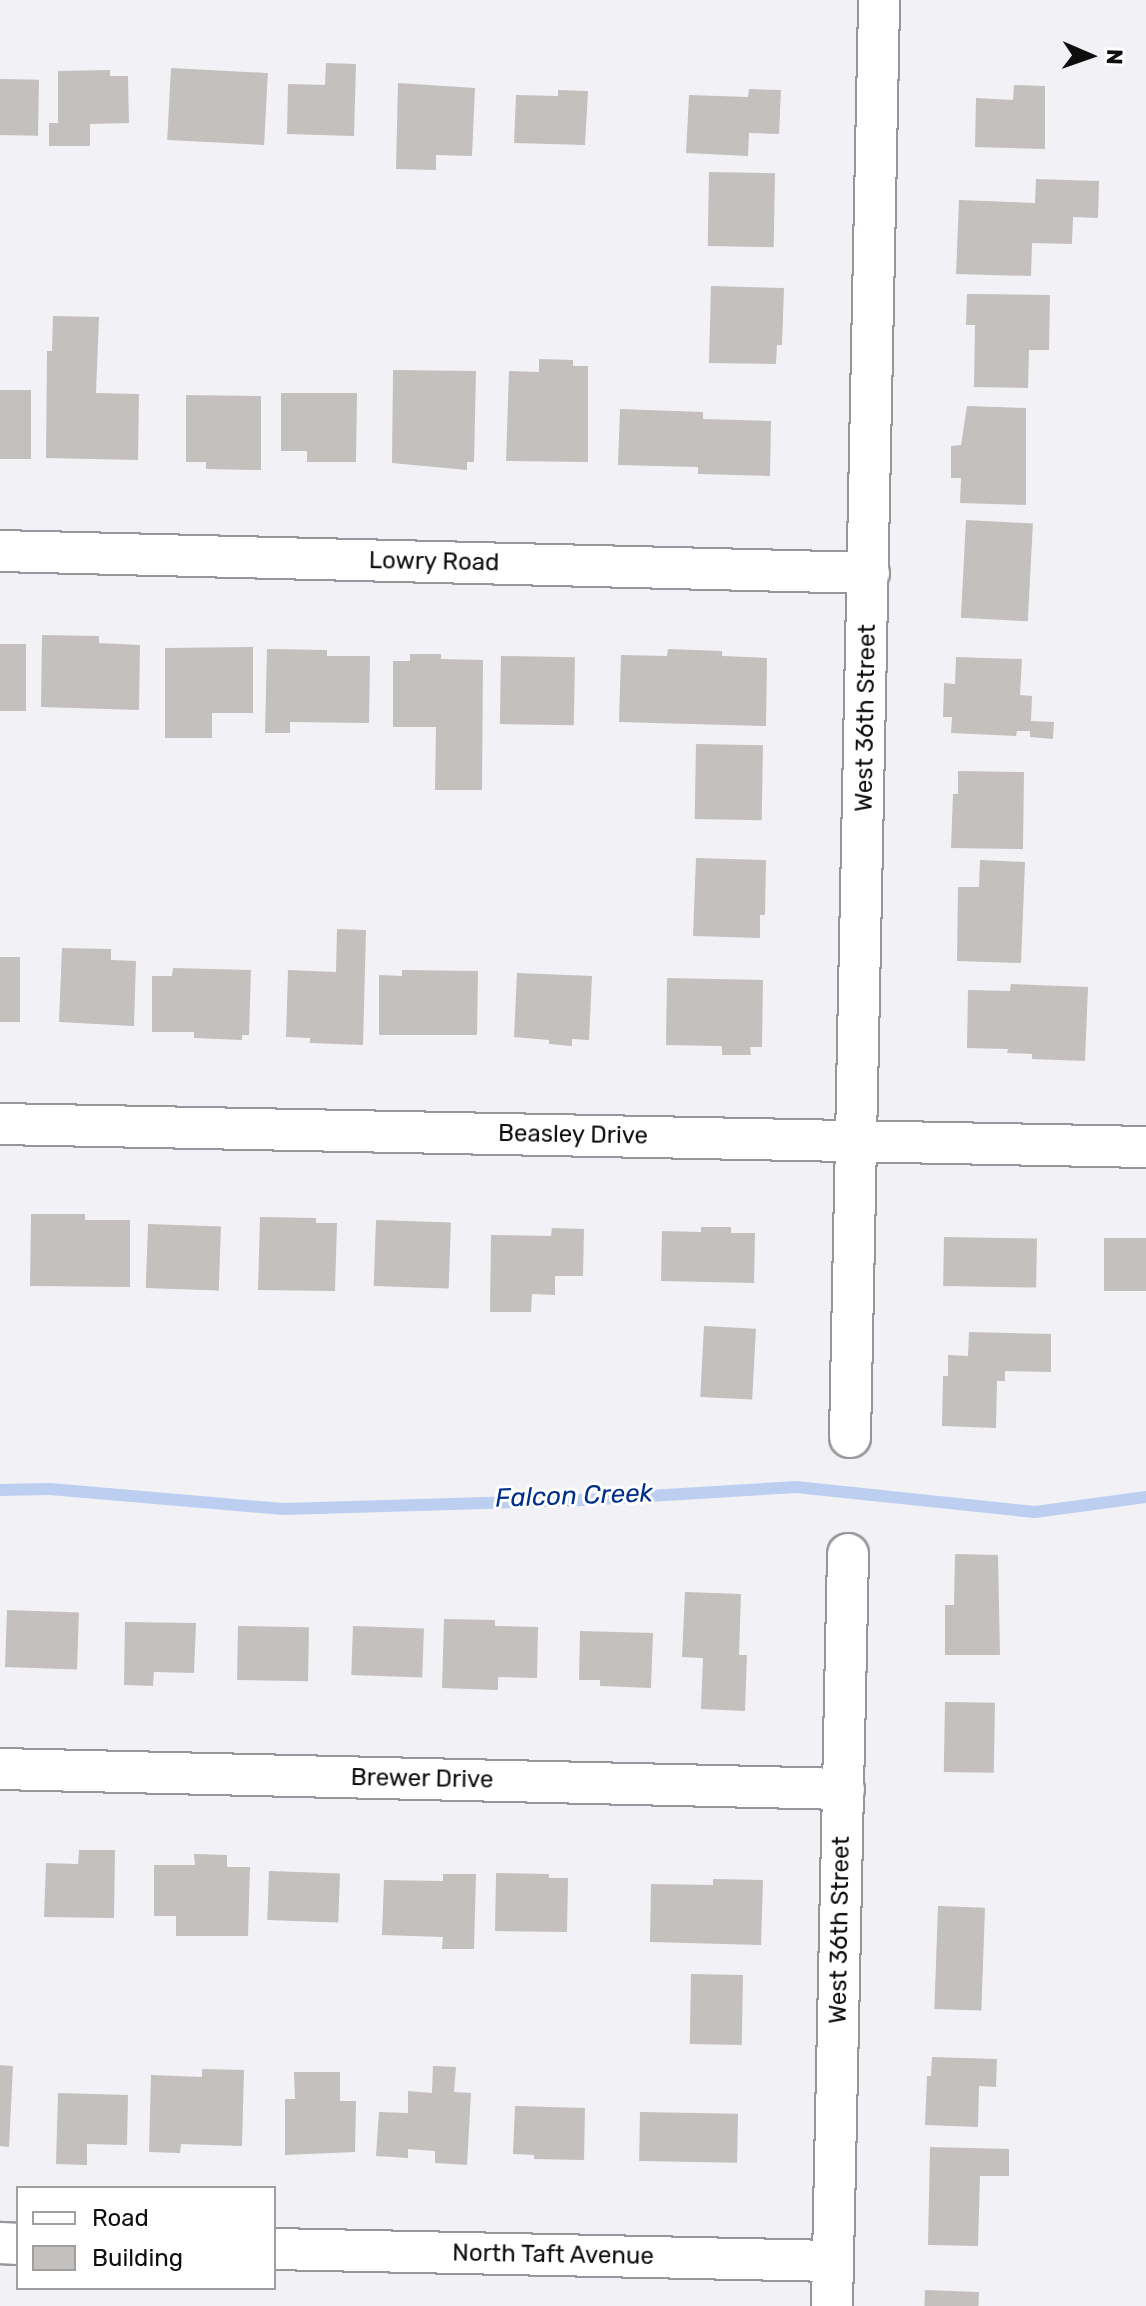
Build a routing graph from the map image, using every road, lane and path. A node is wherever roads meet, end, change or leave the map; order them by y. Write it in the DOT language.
graph roads {
  1 [pos="879,0"];
  2 [pos="0,551"];
  3 [pos="869,573"];
  4 [pos="0,1124"];
  5 [pos="857,1141"];
  6 [pos="1146,1147"];
  7 [pos="850,1437"];
  8 [pos="848,1554"];
  9 [pos="0,1769"];
  10 [pos="844,1789"];
  11 [pos="276,2249"];
  12 [pos="833,2261"];
  13 [pos="832,2306"];
  1 -- 3 [label="street, West 36th Street"];
  2 -- 3 [label="street, Lowry Road"];
  3 -- 5 [label="street, West 36th Street"];
  4 -- 5 [label="street, Beasley Drive"];
  5 -- 6 [label="street, Beasley Drive"];
  5 -- 7 [label="street, West 36th Street"];
  8 -- 10 [label="street, West 36th Street"];
  9 -- 10 [label="street, Brewer Drive"];
  10 -- 12 [label="street, West 36th Street"];
  11 -- 12 [label="street, North Taft Avenue"];
  12 -- 13 [label="street, West 36th Street"];
}
